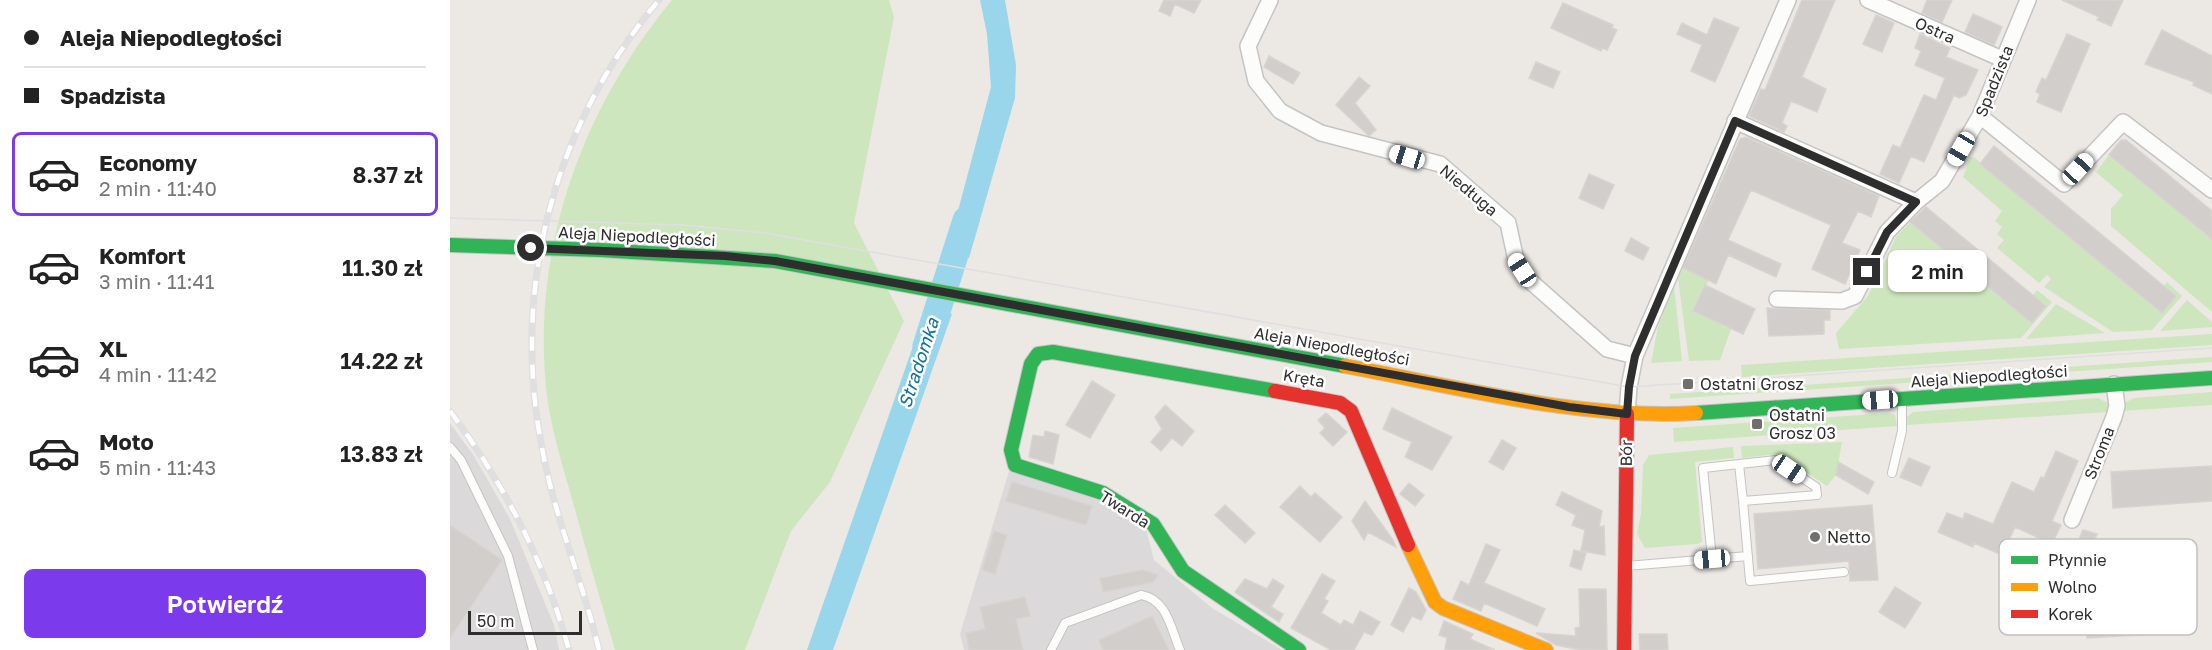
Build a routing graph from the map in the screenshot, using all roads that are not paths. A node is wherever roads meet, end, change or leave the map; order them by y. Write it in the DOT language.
graph roads {
  1 [pos="1270,0"];
  2 [pos="1788,0"];
  3 [pos="1868,0"];
  4 [pos="2028,0"];
  5 [pos="2002,59"];
  6 [pos="1980,116"];
  7 [pos="1735,121"];
  8 [pos="2212,190"];
  9 [pos="1916,202"];
  10 [pos="450,244"];
  11 [pos="1777,299"];
  12 [pos="1635,356"];
  13 [pos="2212,378"];
  14 [pos="2114,384"];
  15 [pos="1902,398"];
  16 [pos="1627,414"];
  17 [pos="450,447"];
  18 [pos="1739,464"];
  19 [pos="1015,465"];
  20 [pos="1892,473"];
  21 [pos="1743,501"];
  22 [pos="2072,520"];
  23 [pos="1748,556"];
  24 [pos="1712,559"];
  25 [pos="1624,566"];
  26 [pos="1844,572"];
  27 [pos="533,650"];
  28 [pos="1051,650"];
  29 [pos="1180,650"];
  30 [pos="1299,650"];
  31 [pos="1546,650"];
  32 [pos="1624,650"];
  1 -- 12 [label="street, Niedługa"];
  2 -- 7 [label="street, Bór"];
  3 -- 5 [label="street, Ostra"];
  4 -- 5 [label="street, Spadzista"];
  5 -- 6 [label="street, Spadzista"];
  6 -- 8 [label="street"];
  6 -- 9 [label="street, Spadzista"];
  7 -- 9 [label="street"];
  7 -- 12 [label="street, Bór"];
  9 -- 11 [label="street, Spadzista"];
  10 -- 16 [label="street, Aleja Niepodległości, bridge"];
  12 -- 16 [label="street, Bór"];
  13 -- 14 [label="street, Aleja Niepodległości"];
  14 -- 15 [label="street, Aleja Niepodległości"];
  14 -- 22 [label="street, Stroma"];
  15 -- 16 [label="street, Aleja Niepodległości"];
  15 -- 20 [label="lane"];
  16 -- 25 [label="street, Bór"];
  17 -- 27 [label="lane"];
  18 -- 21 [label="lane"];
  18 -- 21 [label="lane"];
  18 -- 24 [label="lane"];
  19 -- 30 [label="street, Twarda"];
  19 -- 31 [label="street, Kręta"];
  21 -- 23 [label="lane"];
  23 -- 24 [label="lane"];
  23 -- 26 [label="lane"];
  24 -- 25 [label="lane"];
  25 -- 32 [label="street, Bór"];
  28 -- 29 [label="lane"];
}
